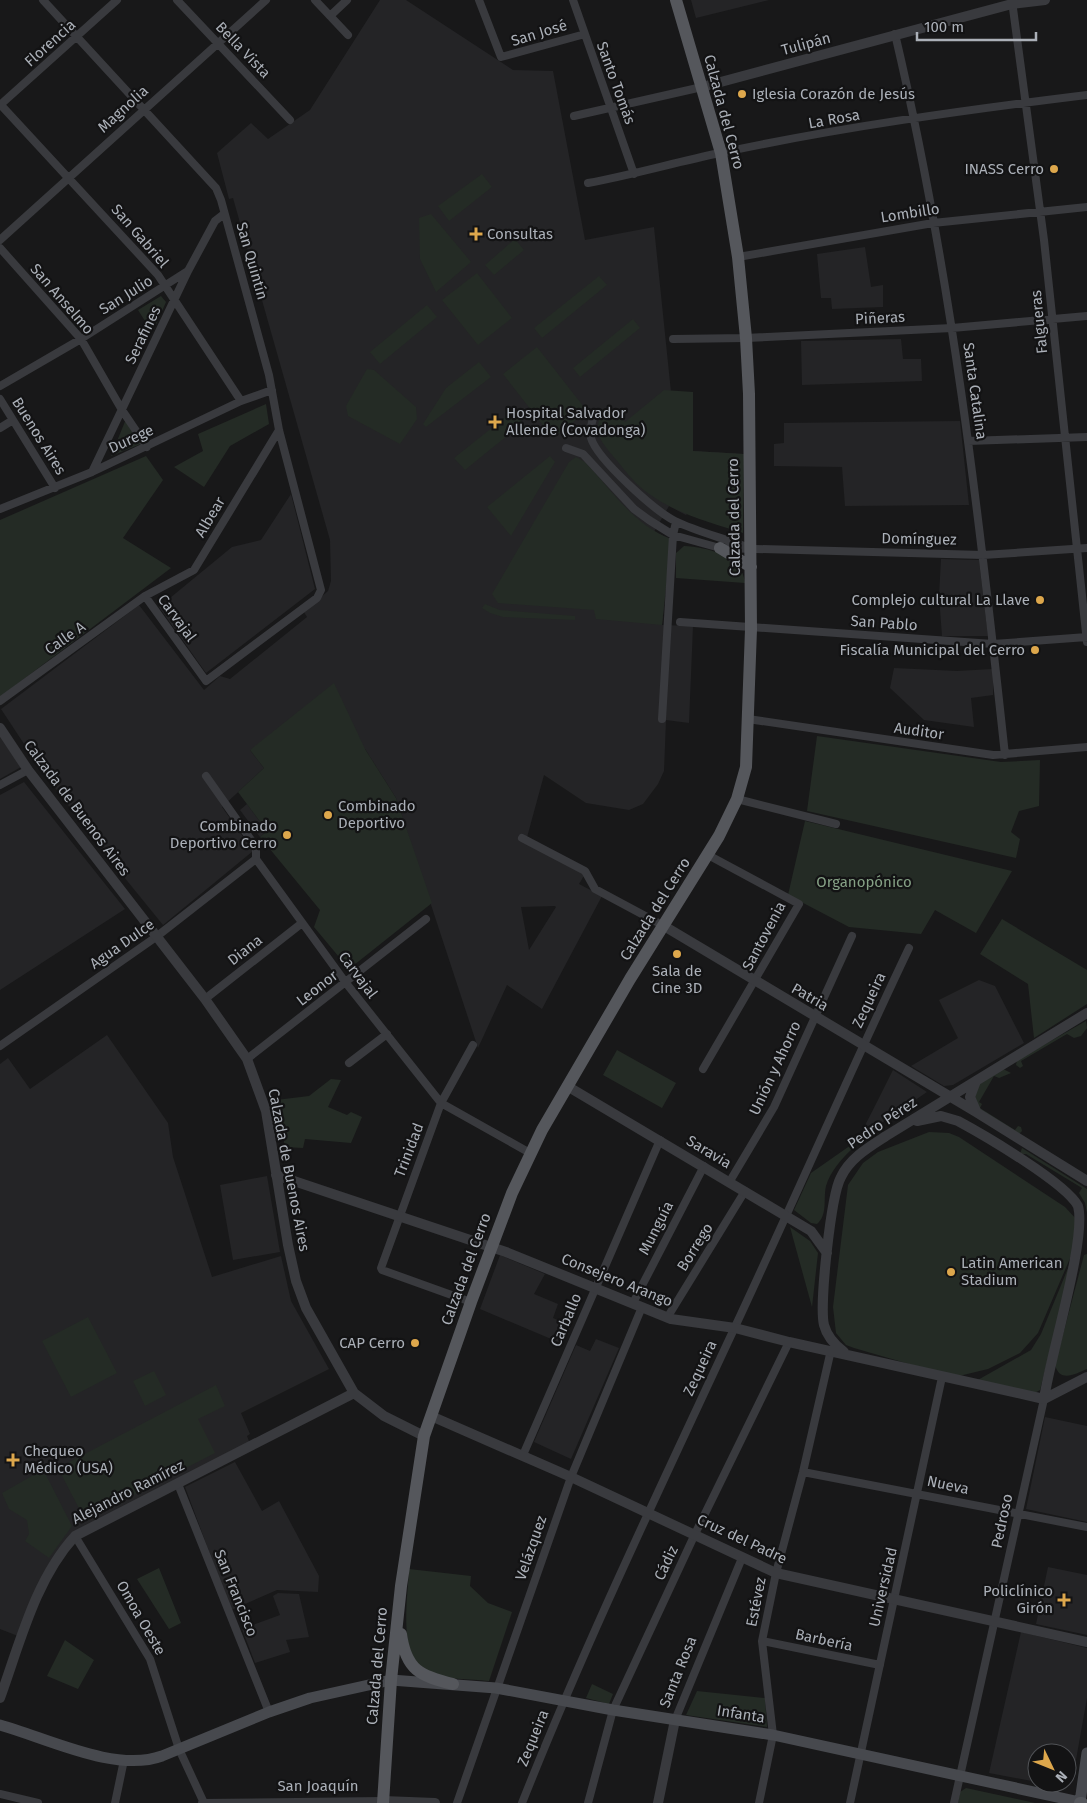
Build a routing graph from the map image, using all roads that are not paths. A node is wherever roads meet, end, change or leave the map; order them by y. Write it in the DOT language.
graph roads {
  1 [pos="43,0"];
  2 [pos="117,0"];
  3 [pos="177,0"];
  4 [pos="266,0"];
  5 [pos="315,0"];
  6 [pos="347,0"];
  7 [pos="479,0"];
  8 [pos="573,0"];
  9 [pos="676,0"];
  10 [pos="1045,0"];
  11 [pos="1012,2"];
  12 [pos="330,16"];
  13 [pos="585,34"];
  14 [pos="896,34"];
  15 [pos="348,35"];
  16 [pos="77,37"];
  17 [pos="218,44"];
  18 [pos="702,87"];
  19 [pos="1087,95"];
  20 [pos="1026,102"];
  21 [pos="0,104"];
  22 [pos="611,108"];
  23 [pos="142,111"];
  24 [pos="574,116"];
  25 [pos="915,118"];
  26 [pos="290,120"];
  27 [pos="720,153"];
  28 [pos="634,174"];
  29 [pos="68,177"];
  30 [pos="588,183"];
  31 [pos="1087,207"];
  32 [pos="1039,212"];
  33 [pos="224,214"];
  34 [pos="933,223"];
  35 [pos="0,240"];
  36 [pos="0,248"];
  37 [pos="738,257"];
  38 [pos="188,270"];
  39 [pos="165,287"];
  40 [pos="174,301"];
  41 [pos="1087,316"];
  42 [pos="1052,319"];
  43 [pos="952,328"];
  44 [pos="746,338"];
  45 [pos="81,339"];
  46 [pos="673,339"];
  47 [pos="0,386"];
  48 [pos="272,390"];
  49 [pos="0,399"];
  50 [pos="241,401"];
  51 [pos="122,410"];
  52 [pos="594,415"];
  53 [pos="13,420"];
  54 [pos="0,428"];
  55 [pos="280,430"];
  56 [pos="1087,437"];
  57 [pos="1065,439"];
  58 [pos="968,441"];
  59 [pos="147,447"];
  60 [pos="566,448"];
  61 [pos="92,472"];
  62 [pos="55,488"];
  63 [pos="0,509"];
  64 [pos="676,522"];
  65 [pos="672,534"];
  66 [pos="720,548"];
  67 [pos="751,548"];
  68 [pos="1087,548"];
  69 [pos="1076,549"];
  70 [pos="983,555"];
  71 [pos="751,567"];
  72 [pos="321,590"];
  73 [pos="145,596"];
  74 [pos="680,622"];
  75 [pos="751,629"];
  76 [pos="1087,637"];
  77 [pos="1087,642"];
  78 [pos="993,644"];
  79 [pos="0,701"];
  80 [pos="662,719"];
  81 [pos="748,720"];
  82 [pos="0,728"];
  83 [pos="1087,747"];
  84 [pos="1005,755"];
  85 [pos="28,770"];
  86 [pos="206,776"];
  87 [pos="0,785"];
  88 [pos="738,799"];
  89 [pos="836,824"];
  90 [pos="522,838"];
  91 [pos="708,855"];
  92 [pos="256,859"];
  93 [pos="426,919"];
  94 [pos="302,923"];
  95 [pos="664,926"];
  96 [pos="852,936"];
  97 [pos="156,937"];
  98 [pos="909,948"];
  99 [pos="755,982"];
  100 [pos="346,983"];
  101 [pos="205,1000"];
  102 [pos="1087,1013"];
  103 [pos="814,1016"];
  104 [pos="386,1034"];
  105 [pos="473,1045"];
  106 [pos="0,1046"];
  107 [pos="862,1046"];
  108 [pos="247,1059"];
  109 [pos="349,1064"];
  110 [pos="703,1069"];
  111 [pos="978,1080"];
  112 [pos="567,1086"];
  113 [pos="948,1097"];
  114 [pos="441,1103"];
  115 [pos="937,1104"];
  116 [pos="976,1112"];
  117 [pos="947,1117"];
  118 [pos="900,1127"];
  119 [pos="660,1140"];
  120 [pos="530,1153"];
  121 [pos="704,1166"];
  122 [pos="276,1175"];
  123 [pos="1087,1181"];
  124 [pos="730,1182"];
  125 [pos="745,1191"];
  126 [pos="786,1215"];
  127 [pos="398,1216"];
  128 [pos="832,1216"];
  129 [pos="802,1226"];
  130 [pos="1084,1245"];
  131 [pos="491,1247"];
  132 [pos="827,1253"];
  133 [pos="595,1286"];
  134 [pos="471,1302"];
  135 [pos="638,1305"];
  136 [pos="667,1318"];
  137 [pos="735,1328"];
  138 [pos="789,1342"];
  139 [pos="831,1345"];
  140 [pos="1051,1367"];
  141 [pos="942,1377"];
  142 [pos="1087,1377"];
  143 [pos="1068,1386"];
  144 [pos="354,1394"];
  145 [pos="1044,1399"];
  146 [pos="431,1416"];
  147 [pos="424,1436"];
  148 [pos="523,1456"];
  149 [pos="803,1472"];
  150 [pos="571,1477"];
  151 [pos="178,1484"];
  152 [pos="918,1493"];
  153 [pos="648,1512"];
  154 [pos="1019,1514"];
  155 [pos="1087,1527"];
  156 [pos="696,1534"];
  157 [pos="75,1536"];
  158 [pos="742,1558"];
  159 [pos="776,1573"];
  160 [pos="894,1600"];
  161 [pos="398,1611"];
  162 [pos="995,1621"];
  163 [pos="762,1641"];
  164 [pos="1087,1642"];
  165 [pos="880,1665"];
  166 [pos="391,1680"];
  167 [pos="453,1684"];
  168 [pos="496,1688"];
  169 [pos="0,1698"];
  170 [pos="563,1700"];
  171 [pos="613,1710"];
  172 [pos="269,1712"];
  173 [pos="675,1720"];
  174 [pos="0,1725"];
  175 [pos="773,1735"];
  176 [pos="179,1749"];
  177 [pos="1087,1753"];
  178 [pos="860,1754"];
  179 [pos="124,1760"];
  180 [pos="960,1776"];
  181 [pos="0,1794"];
  182 [pos="33,1802"];
  183 [pos="383,1802"];
  184 [pos="115,1803"];
  185 [pos="203,1803"];
  186 [pos="435,1803"];
  187 [pos="457,1803"];
  188 [pos="522,1803"];
  189 [pos="588,1803"];
  190 [pos="658,1803"];
  191 [pos="759,1803"];
  192 [pos="850,1803"];
  193 [pos="954,1803"];
  194 [pos="1081,1803"];
  1 -- 16 [label="street, San Quintín"];
  2 -- 16 [label="street, Florencia"];
  3 -- 17 [label="street, Bella Vista"];
  4 -- 17 [label="street, Magnolia"];
  5 -- 12 [label="street"];
  6 -- 12 [label="street"];
  7 -- 13 [label="street, San José"];
  8 -- 13 [label="street, Santo Tomás"];
  9 -- 18 [label="main road, Calzada del Cerro"];
  10 -- 11 [label="street, Tulipán"];
  11 -- 14 [label="street, Tulipán"];
  11 -- 20 [label="street, Falgueras"];
  12 -- 15 [label="street"];
  13 -- 22 [label="street, Santo Tomás"];
  14 -- 18 [label="street, Tulipán"];
  14 -- 25 [label="street, Santa Catalina"];
  16 -- 21 [label="street, Florencia"];
  16 -- 23 [label="street, San Quintín"];
  17 -- 23 [label="street, Magnolia"];
  17 -- 26 [label="street, Bella Vista"];
  18 -- 22 [label="street, Tulipán"];
  18 -- 27 [label="main road, Calzada del Cerro"];
  19 -- 20 [label="street, La Rosa"];
  20 -- 25 [label="street, La Rosa"];
  20 -- 32 [label="street, Falgueras"];
  21 -- 29 [label="street, San Gabriel"];
  22 -- 24 [label="street, Tulipán"];
  22 -- 28 [label="street, Santo Tomás"];
  23 -- 29 [label="street, Magnolia"];
  23 -- 33 [label="street, San Quintín"];
  25 -- 27 [label="street, La Rosa"];
  25 -- 34 [label="street, Santa Catalina"];
  27 -- 28 [label="street, La Rosa"];
  27 -- 37 [label="main road, Calzada del Cerro"];
  28 -- 30 [label="street, La Rosa"];
  29 -- 35 [label="street, Magnolia"];
  29 -- 39 [label="street, San Gabriel"];
  31 -- 32 [label="street, Lombillo"];
  32 -- 34 [label="street, Lombillo"];
  32 -- 42 [label="street, Falgueras"];
  33 -- 38 [label="street, Serafines"];
  33 -- 48 [label="street, San Quintín"];
  34 -- 37 [label="street, Lombillo"];
  34 -- 43 [label="street, Santa Catalina"];
  36 -- 45 [label="street, San Anselmo"];
  37 -- 44 [label="main road, Calzada del Cerro"];
  38 -- 39 [label="street, San Julio"];
  38 -- 40 [label="street, Serafines"];
  39 -- 40 [label="street, San Gabriel"];
  39 -- 45 [label="street, San Julio"];
  40 -- 50 [label="street, San Gabriel"];
  40 -- 51 [label="street, Serafines"];
  41 -- 42 [label="street, Piñeras"];
  42 -- 43 [label="street, Piñeras"];
  42 -- 57 [label="street, Falgueras"];
  43 -- 44 [label="street, Piñeras"];
  43 -- 58 [label="street, Santa Catalina"];
  44 -- 46 [label="street, Piñeras"];
  44 -- 67 [label="main road, Calzada del Cerro"];
  45 -- 47 [label="street, San Julio"];
  45 -- 51 [label="street, San Anselmo"];
  48 -- 50 [label="street, Durege"];
  48 -- 55 [label="street, San Quintín"];
  49 -- 53 [label="street, Buenos Aires"];
  50 -- 59 [label="street, Durege"];
  51 -- 59 [label="street, San Anselmo"];
  51 -- 61 [label="street, Serafines"];
  52 -- 64 [label="street, Domínguez"];
  53 -- 54 [label="street"];
  53 -- 62 [label="street, Buenos Aires"];
  55 -- 72 [label="street, San Quintín"];
  55 -- 73 [label="street, Albear"];
  56 -- 57 [label="street"];
  57 -- 58 [label="street"];
  57 -- 69 [label="street, Falgueras"];
  58 -- 70 [label="street, Santa Catalina"];
  59 -- 61 [label="street, Durege"];
  60 -- 65 [label="street, Domínguez"];
  61 -- 62 [label="street, Durege"];
  62 -- 63 [label="street, Durege"];
  64 -- 65 [label="street"];
  64 -- 67 [label="street, Domínguez"];
  65 -- 66 [label="street, Domínguez"];
  65 -- 80 [label="street"];
  66 -- 67 [label="street, Domínguez"];
  66 -- 71 [label="main road"];
  67 -- 70 [label="street, Domínguez"];
  67 -- 71 [label="main road, Calzada del Cerro"];
  68 -- 69 [label="street, Domínguez"];
  69 -- 70 [label="street, Domínguez"];
  69 -- 76 [label="street, Falgueras"];
  70 -- 78 [label="street, Santa Catalina"];
  71 -- 75 [label="main road, Calzada del Cerro"];
  72 -- 73 [label="street, Carvajal"];
  73 -- 79 [label="street, Calle A"];
  74 -- 75 [label="street, San Pablo"];
  75 -- 78 [label="street, San Pablo"];
  75 -- 81 [label="main road, Calzada del Cerro"];
  76 -- 77 [label="street, Falgueras"];
  76 -- 78 [label="street, San Pablo"];
  78 -- 84 [label="street, Santa Catalina"];
  81 -- 84 [label="street, Auditor"];
  81 -- 88 [label="main road, Calzada del Cerro"];
  82 -- 85 [label="street, Calzada de Buenos Aires"];
  83 -- 84 [label="street, Auditor"];
  85 -- 87 [label="street"];
  85 -- 97 [label="street, Calzada de Buenos Aires"];
  86 -- 92 [label="street, Carvajal"];
  88 -- 89 [label="street"];
  88 -- 91 [label="main road, Calzada del Cerro"];
  90 -- 95 [label="street, Patria"];
  91 -- 95 [label="main road, Calzada del Cerro"];
  91 -- 99 [label="street, Santovenia"];
  92 -- 94 [label="street, Carvajal"];
  92 -- 97 [label="street, Agua Dulce"];
  93 -- 100 [label="street, Leonor"];
  94 -- 100 [label="street, Carvajal"];
  94 -- 101 [label="street, Diana"];
  95 -- 99 [label="street, Patria"];
  95 -- 112 [label="main road, Calzada del Cerro"];
  96 -- 103 [label="street, Unión y Ahorro"];
  97 -- 101 [label="street, Calzada de Buenos Aires"];
  97 -- 106 [label="street, Agua Dulce"];
  98 -- 107 [label="street, Zequeira"];
  99 -- 103 [label="street, Patria"];
  99 -- 110 [label="street, Santovenia"];
  100 -- 104 [label="street, Carvajal"];
  100 -- 108 [label="street, Leonor"];
  101 -- 108 [label="street, Calzada de Buenos Aires"];
  102 -- 111 [label="street, Pedro Pérez"];
  103 -- 107 [label="street, Patria"];
  103 -- 124 [label="street, Unión y Ahorro"];
  104 -- 109 [label="street"];
  104 -- 114 [label="street, Carvajal"];
  105 -- 114 [label="street, Trinidad"];
  107 -- 113 [label="street, Patria"];
  107 -- 126 [label="street, Zequeira"];
  108 -- 122 [label="street, Calzada de Buenos Aires"];
  111 -- 113 [label="street, Pedro Pérez"];
  111 -- 116 [label="street"];
  112 -- 119 [label="street, Saravia"];
  112 -- 120 [label="main road, Calzada del Cerro"];
  113 -- 115 [label="street, Pedro Pérez"];
  113 -- 116 [label="street, Patria"];
  114 -- 120 [label="street, Carvajal"];
  114 -- 127 [label="street, Trinidad"];
  115 -- 117 [label="street"];
  115 -- 118 [label="street, Pedro Pérez"];
  116 -- 123 [label="street, Patria"];
  117 -- 118 [label="street"];
  117 -- 130 [label="street"];
  118 -- 128 [label="street, Pedro Pérez"];
  119 -- 121 [label="street, Saravia"];
  119 -- 133 [label="street, Carballo"];
  120 -- 131 [label="main road, Calzada del Cerro"];
  121 -- 124 [label="street, Saravia"];
  121 -- 135 [label="street, Munguía"];
  122 -- 127 [label="street, Consejero Arango"];
  122 -- 144 [label="street, Calzada de Buenos Aires"];
  124 -- 125 [label="street, Saravia"];
  125 -- 126 [label="street, Saravia"];
  125 -- 136 [label="street, Borrego"];
  126 -- 129 [label="street, Saravia"];
  126 -- 137 [label="street, Zequeira"];
  127 -- 131 [label="street, Consejero Arango"];
  127 -- 134 [label="street, Trinidad"];
  128 -- 129 [label="street"];
  128 -- 132 [label="street, Pedro Pérez"];
  129 -- 132 [label="street, Saravia"];
  130 -- 140 [label="street, Pedroso"];
  131 -- 133 [label="street, Consejero Arango"];
  131 -- 134 [label="main road, Calzada del Cerro"];
  132 -- 139 [label="street, Pedro Pérez"];
  133 -- 135 [label="street, Consejero Arango"];
  133 -- 148 [label="street, Carballo"];
  134 -- 146 [label="main road, Calzada del Cerro"];
  135 -- 136 [label="street, Consejero Arango"];
  135 -- 150 [label="street, Velázquez"];
  136 -- 137 [label="street, Consejero Arango"];
  137 -- 138 [label="street, Consejero Arango"];
  137 -- 153 [label="street, Zequeira"];
  138 -- 139 [label="street, Consejero Arango"];
  138 -- 156 [label="street, Cádiz"];
  139 -- 141 [label="street"];
  139 -- 149 [label="street, Estévez"];
  140 -- 143 [label="street"];
  140 -- 145 [label="street, Pedroso"];
  141 -- 145 [label="street"];
  141 -- 152 [label="street, Universidad"];
  142 -- 143 [label="street"];
  143 -- 145 [label="street"];
  144 -- 147 [label="street, Calzada de Buenos Aires"];
  144 -- 151 [label="street, Alejandro Ramírez"];
  145 -- 154 [label="street, Pedroso"];
  146 -- 147 [label="main road, Calzada del Cerro"];
  146 -- 148 [label="street, Cruz del Padre"];
  147 -- 161 [label="main road, Calzada del Cerro"];
  148 -- 150 [label="street, Cruz del Padre"];
  149 -- 152 [label="street, Nueva"];
  149 -- 159 [label="street, Estévez"];
  150 -- 153 [label="street, Cruz del Padre"];
  150 -- 168 [label="street, Velázquez"];
  151 -- 157 [label="street, Alejandro Ramírez"];
  151 -- 172 [label="street, San Francisco"];
  152 -- 154 [label="street, Nueva"];
  152 -- 160 [label="street, Universidad"];
  153 -- 156 [label="street, Cruz del Padre"];
  153 -- 170 [label="street, Zequeira"];
  154 -- 155 [label="street, Nueva"];
  154 -- 162 [label="street, Pedroso"];
  156 -- 158 [label="street, Cruz del Padre"];
  156 -- 171 [label="street, Cádiz"];
  157 -- 169 [label="street, Alejandro Ramírez"];
  157 -- 176 [label="street, Omoa Oeste"];
  158 -- 159 [label="street, Cruz del Padre"];
  158 -- 173 [label="street, Santa Rosa"];
  159 -- 160 [label="street, Cruz del Padre"];
  159 -- 163 [label="street, Estévez"];
  160 -- 162 [label="street, Cruz del Padre"];
  160 -- 165 [label="street, Universidad"];
  161 -- 166 [label="main road, Calzada del Cerro"];
  161 -- 167 [label="main road"];
  162 -- 164 [label="street, Cruz del Padre"];
  162 -- 180 [label="street, Pedroso"];
  163 -- 165 [label="street, Barbería"];
  163 -- 175 [label="street, Estévez"];
  165 -- 178 [label="street, Universidad"];
  166 -- 167 [label="main road, Infanta"];
  166 -- 172 [label="main road, Infanta"];
  166 -- 183 [label="main road, Calzada del Cerro"];
  167 -- 168 [label="main road, Infanta"];
  168 -- 170 [label="main road, Infanta"];
  168 -- 187 [label="street, Velázquez"];
  170 -- 171 [label="main road, Infanta"];
  170 -- 188 [label="street, Zequeira"];
  171 -- 173 [label="main road, Infanta"];
  171 -- 189 [label="street, Cádiz"];
  172 -- 176 [label="main road, Infanta"];
  173 -- 175 [label="main road, Infanta"];
  173 -- 190 [label="street, Santa Rosa"];
  174 -- 179 [label="main road, Infanta"];
  175 -- 178 [label="main road, Infanta"];
  175 -- 191 [label="street, Estévez"];
  176 -- 179 [label="main road, Infanta"];
  176 -- 185 [label="street, Omoa Oeste"];
  177 -- 194 [label="main road"];
  178 -- 180 [label="main road, Infanta"];
  178 -- 192 [label="street, Universidad"];
  179 -- 184 [label="street"];
  180 -- 193 [label="street, Pedroso"];
  180 -- 194 [label="main road, Infanta"];
  181 -- 182 [label="street"];
  183 -- 185 [label="street, San Joaquín"];
  183 -- 186 [label="street, San Joaquín"];
}
